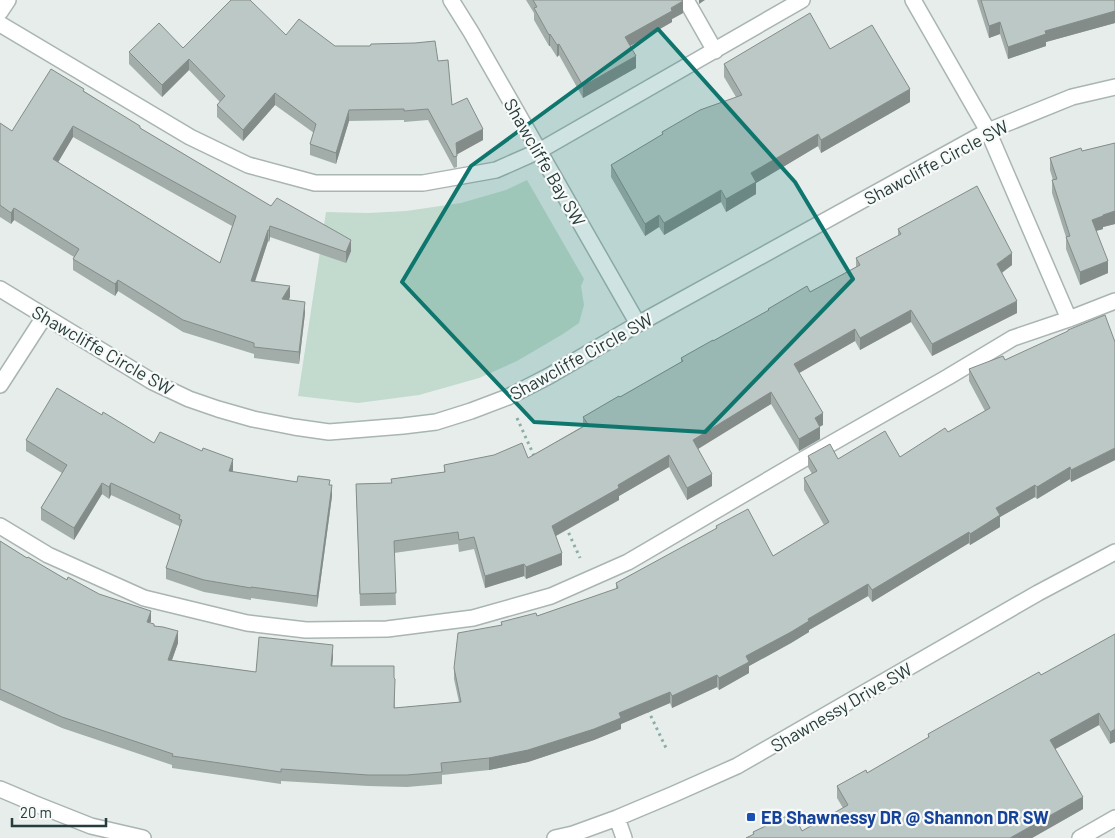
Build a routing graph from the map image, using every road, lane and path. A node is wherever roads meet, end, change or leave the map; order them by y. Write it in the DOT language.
graph roads {
  1 [pos="8,0"];
  2 [pos="451,0"];
  3 [pos="686,0"];
  4 [pos="802,0"];
  5 [pos="913,0"];
  6 [pos="0,12"];
  7 [pos="0,24"];
  8 [pos="715,51"];
  9 [pos="1115,87"];
  10 [pos="988,131"];
  11 [pos="539,151"];
  12 [pos="0,289"];
  13 [pos="1115,301"];
  14 [pos="44,316"];
  15 [pos="1069,319"];
  16 [pos="638,324"];
  17 [pos="0,385"];
  18 [pos="0,526"];
  19 [pos="1115,552"];
  20 [pos="0,789"];
  21 [pos="617,818"];
  22 [pos="1115,818"];
  23 [pos="89,832"];
  24 [pos="143,838"];
  25 [pos="555,838"];
  26 [pos="624,838"];
  27 [pos="1080,838"];
  1 -- 6 [label="street"];
  2 -- 11 [label="street, Shawcliffe Bay SW"];
  3 -- 8 [label="street"];
  4 -- 8 [label="street"];
  5 -- 10 [label="street"];
  7 -- 11 [label="street"];
  8 -- 11 [label="street"];
  9 -- 10 [label="street, Shawcliffe Circle SW"];
  10 -- 15 [label="street"];
  10 -- 16 [label="street, Shawcliffe Circle SW"];
  11 -- 16 [label="street, Shawcliffe Bay SW"];
  12 -- 14 [label="street, Shawcliffe Circle SW"];
  13 -- 15 [label="street"];
  14 -- 16 [label="street, Shawcliffe Circle SW"];
  14 -- 17 [label="street"];
  15 -- 18 [label="street"];
  19 -- 21 [label="street, Shawnessy Drive SW"];
  20 -- 23 [label="street"];
  21 -- 25 [label="street, Shawnessy Drive SW"];
  21 -- 26 [label="street"];
  22 -- 27 [label="street"];
  23 -- 24 [label="street"];
}
